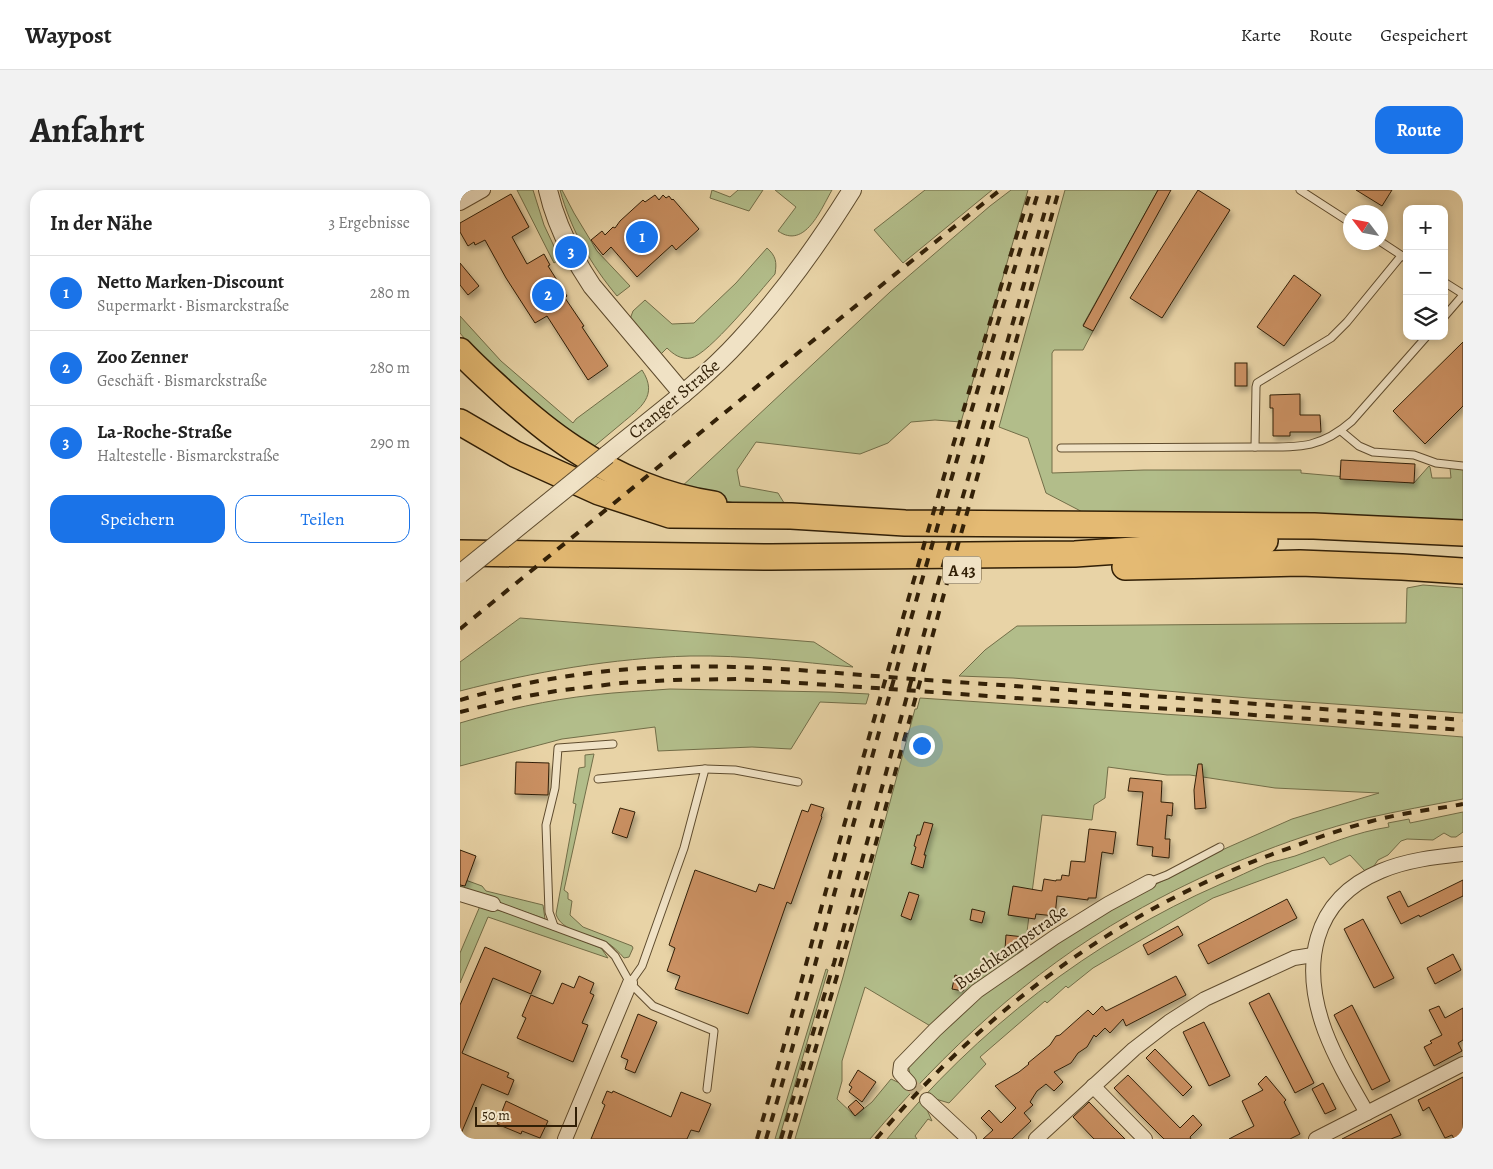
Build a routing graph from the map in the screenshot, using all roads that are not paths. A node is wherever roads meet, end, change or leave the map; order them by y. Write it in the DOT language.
graph roads {
  1 [pos="483,190"];
  2 [pos="548,190"];
  3 [pos="852,190"];
  4 [pos="1300,190"];
  5 [pos="460,203"];
  6 [pos="1343,218"];
  7 [pos="1388,247"];
  8 [pos="1403,256"];
  9 [pos="1403,258"];
  10 [pos="1448,285"];
  11 [pos="1463,295"];
  12 [pos="1448,312"];
  13 [pos="1423,340"];
  14 [pos="460,351"];
  15 [pos="683,394"];
  16 [pos="460,422"];
  17 [pos="1341,431"];
  18 [pos="1255,447"];
  19 [pos="1061,448"];
  20 [pos="1463,466"];
  21 [pos="791,516"];
  22 [pos="1463,533"];
  23 [pos="1463,549"];
  24 [pos="460,553"];
  25 [pos="460,569"];
  26 [pos="1463,571"];
  27 [pos="460,574"];
  28 [pos="613,744"];
  29 [pos="705,769"];
  30 [pos="598,779"];
  31 [pos="798,782"];
  32 [pos="1220,847"];
  33 [pos="1463,854"];
  34 [pos="1149,882"];
  35 [pos="460,894"];
  36 [pos="493,904"];
  37 [pos="554,926"];
  38 [pos="1313,955"];
  39 [pos="630,983"];
  40 [pos="1463,1064"];
  41 [pos="909,1083"];
  42 [pos="1093,1086"];
  43 [pos="706,1088"];
  44 [pos="927,1100"];
  45 [pos="1367,1113"];
  46 [pos="565,1139"];
  47 [pos="969,1139"];
  48 [pos="1036,1139"];
  49 [pos="1145,1139"];
  50 [pos="1316,1139"];
  1 -- 5 [label="street"];
  2 -- 15 [label="street"];
  3 -- 15 [label="street, Cranger Straße"];
  4 -- 6 [label="lane"];
  7 -- 8 [label="lane"];
  9 -- 18 [label="lane"];
  10 -- 11 [label="lane"];
  11 -- 12 [label="lane"];
  13 -- 17 [label="lane"];
  14 -- 21 [label="highway"];
  15 -- 27 [label="street, Cranger Straße, bridge"];
  16 -- 21 [label="highway"];
  17 -- 18 [label="lane"];
  17 -- 20 [label="lane"];
  18 -- 19 [label="lane"];
  21 -- 22 [label="highway"];
  23 -- 24 [label="highway, A 43"];
  25 -- 26 [label="highway, A 43"];
  28 -- 37 [label="lane"];
  29 -- 30 [label="lane"];
  29 -- 31 [label="lane"];
  29 -- 39 [label="lane"];
  32 -- 34 [label="lane"];
  33 -- 38 [label="street"];
  34 -- 41 [label="street, Buschkampstraße"];
  35 -- 36 [label="street"];
  36 -- 37 [label="lane"];
  37 -- 39 [label="lane"];
  38 -- 42 [label="street"];
  38 -- 45 [label="street"];
  39 -- 43 [label="lane"];
  39 -- 46 [label="street"];
  40 -- 45 [label="street"];
  42 -- 48 [label="street"];
  42 -- 49 [label="street"];
  44 -- 47 [label="street"];
  45 -- 50 [label="street"];
}
